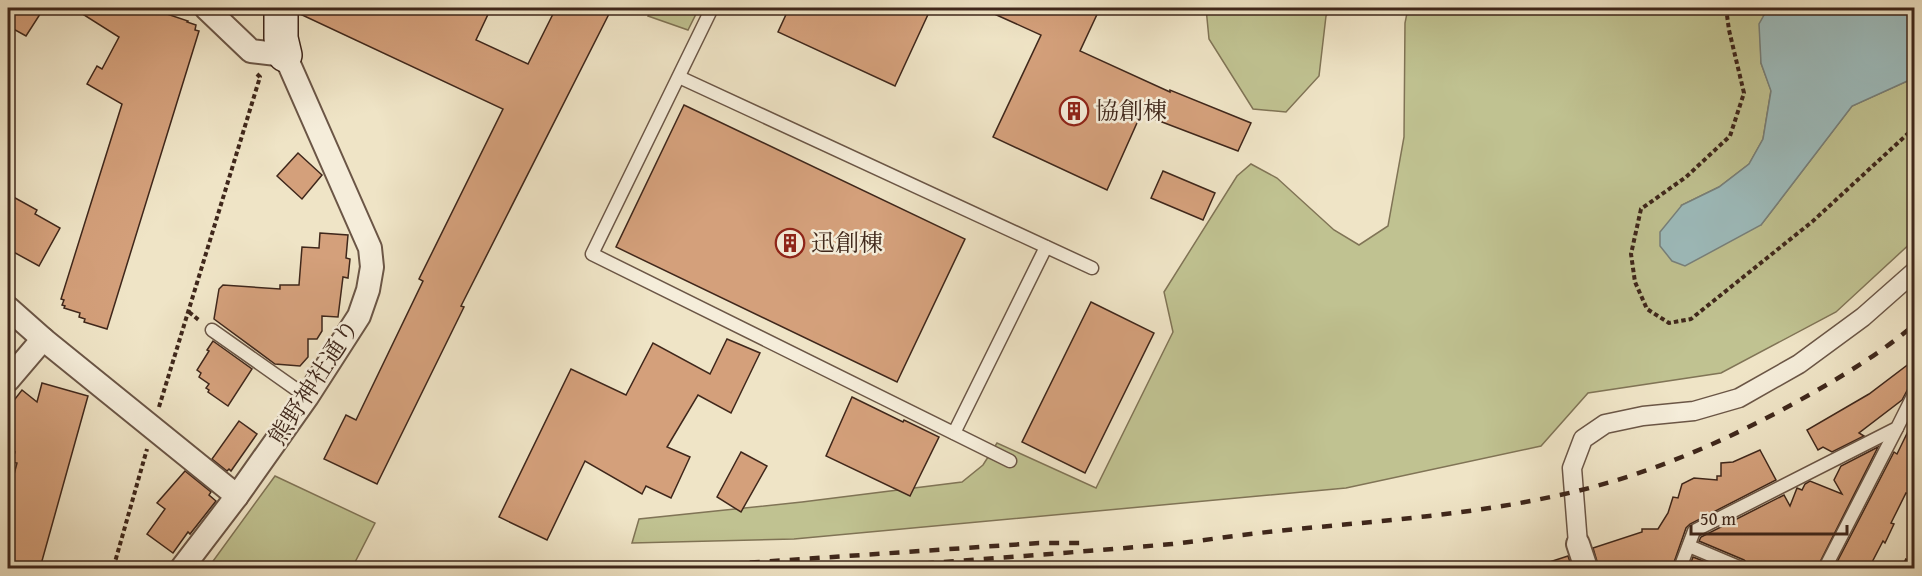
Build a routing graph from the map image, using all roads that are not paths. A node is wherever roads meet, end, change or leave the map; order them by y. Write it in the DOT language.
graph roads {
  1 [pos="206,8"];
  2 [pos="281,8"];
  3 [pos="712,8"];
  4 [pos="285,55"];
  5 [pos="678,77"];
  6 [pos="1046,247"];
  7 [pos="1092,268"];
  8 [pos="1914,272"];
  9 [pos="8,308"];
  10 [pos="212,330"];
  11 [pos="43,339"];
  12 [pos="8,380"];
  13 [pos="1914,394"];
  14 [pos="307,397"];
  15 [pos="1897,428"];
  16 [pos="954,433"];
  17 [pos="1010,461"];
  18 [pos="237,496"];
  19 [pos="1578,544"];
  20 [pos="1689,546"];
  21 [pos="182,568"];
  22 [pos="1586,568"];
  23 [pos="1680,568"];
  24 [pos="1741,568"];
  25 [pos="1824,568"];
  1 -- 4 [label="street"];
  2 -- 4 [label="main road, 熊野神社通り"];
  3 -- 5 [label="lane"];
  4 -- 14 [label="street, 熊野神社通り"];
  5 -- 6 [label="lane"];
  5 -- 16 [label="lane"];
  6 -- 7 [label="lane"];
  6 -- 16 [label="lane"];
  8 -- 19 [label="street"];
  9 -- 11 [label="street"];
  10 -- 14 [label="lane"];
  11 -- 12 [label="street"];
  11 -- 18 [label="street"];
  13 -- 15 [label="lane"];
  14 -- 18 [label="street, 熊野神社通り"];
  15 -- 20 [label="lane"];
  15 -- 25 [label="lane"];
  16 -- 17 [label="lane"];
  18 -- 21 [label="street, 熊野神社通り"];
  19 -- 22 [label="street"];
  20 -- 23 [label="lane"];
  20 -- 24 [label="lane"];
}
